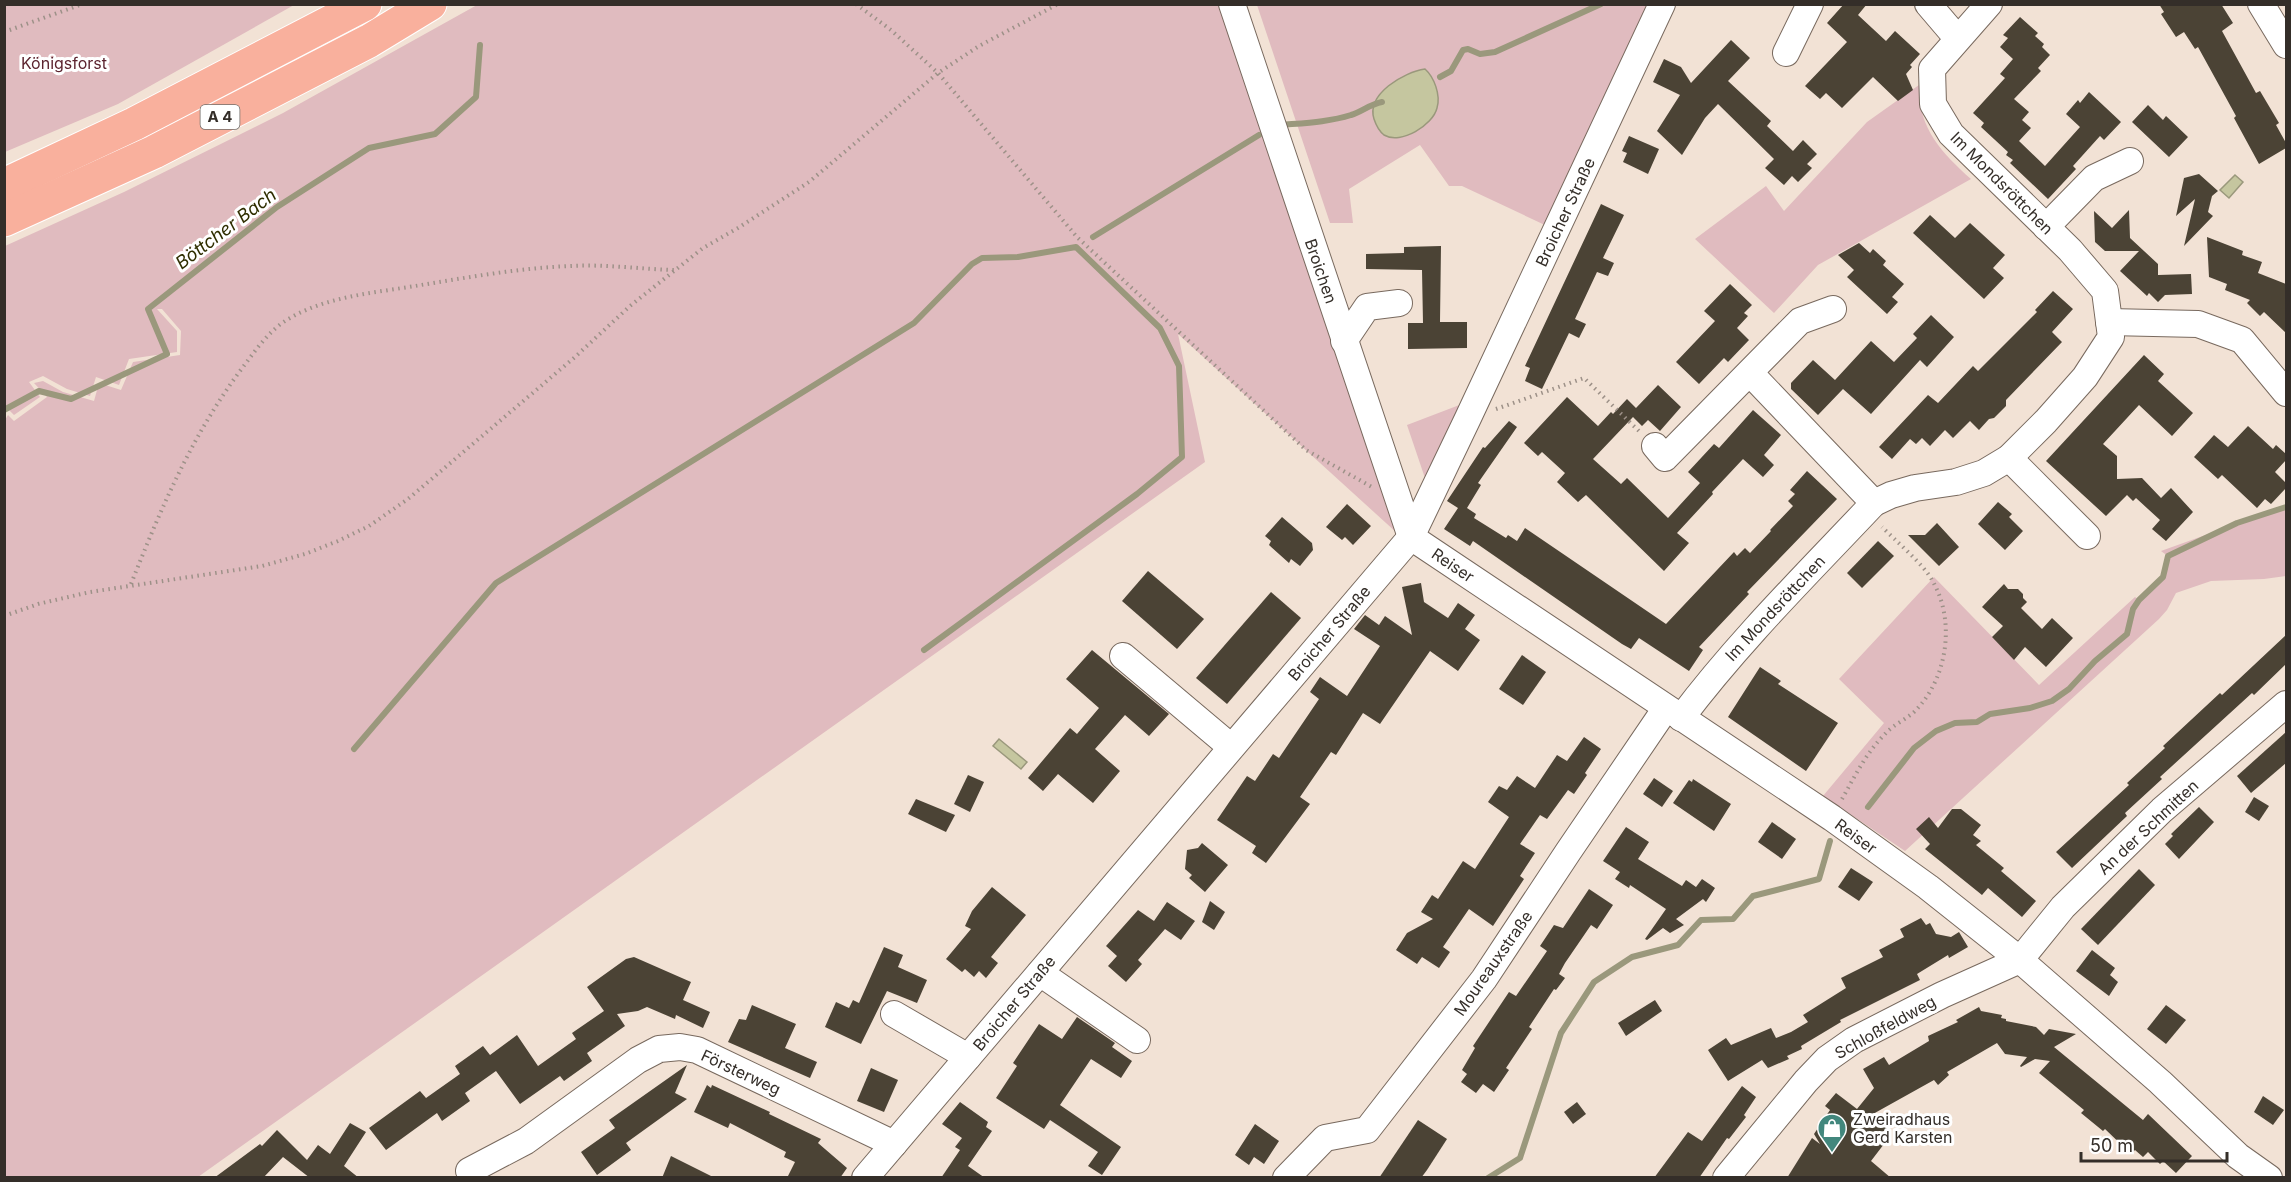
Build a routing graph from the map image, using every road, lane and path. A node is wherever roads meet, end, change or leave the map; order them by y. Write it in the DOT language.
graph roads {
  1 [pos="83,4"];
  2 [pos="365,4"];
  3 [pos="430,4"];
  4 [pos="856,4"];
  5 [pos="1058,4"];
  6 [pos="1232,4"];
  7 [pos="1662,4"];
  8 [pos="1810,4"];
  9 [pos="1928,4"];
  10 [pos="1989,4"];
  11 [pos="2261,4"];
  12 [pos="4,32"];
  13 [pos="1957,38"];
  14 [pos="2286,45"];
  15 [pos="1785,53"];
  16 [pos="938,73"];
  17 [pos="2130,160"];
  18 [pos="4,185"];
  19 [pos="4,220"];
  20 [pos="2046,227"];
  21 [pos="675,270"];
  22 [pos="1400,303"];
  23 [pos="1833,309"];
  24 [pos="2109,322"];
  25 [pos="1344,341"];
  26 [pos="1750,374"];
  27 [pos="2286,393"];
  28 [pos="1468,418"];
  29 [pos="1654,446"];
  30 [pos="2009,458"];
  31 [pos="1400,503"];
  32 [pos="1874,503"];
  33 [pos="2087,536"];
  34 [pos="1411,537"];
  35 [pos="131,584"];
  36 [pos="4,616"];
  37 [pos="1123,656"];
  38 [pos="2286,704"];
  39 [pos="1674,713"];
  40 [pos="1231,747"];
  41 [pos="1832,818"];
  42 [pos="2020,960"];
  43 [pos="1040,973"];
  44 [pos="894,1014"];
  45 [pos="1137,1040"];
  46 [pos="968,1057"];
  47 [pos="894,1144"];
  48 [pos="469,1171"];
  49 [pos="865,1178"];
  50 [pos="1286,1178"];
  51 [pos="1726,1178"];
  52 [pos="2269,1178"];
  1 -- 12 [label="path"];
  2 -- 18 [label="highway, A 4"];
  3 -- 19 [label="highway, A 4"];
  4 -- 16 [label="path"];
  5 -- 16 [label="path"];
  6 -- 25 [label="street, Broichen"];
  7 -- 28 [label="street, Broicher Straße"];
  8 -- 15 [label="street"];
  9 -- 13 [label="street"];
  10 -- 13 [label="street, Im Mondsröttchen"];
  11 -- 14 [label="street"];
  13 -- 20 [label="street, Im Mondsröttchen"];
  16 -- 21 [label="path"];
  16 -- 31 [label="path"];
  17 -- 20 [label="street"];
  20 -- 24 [label="street, Im Mondsröttchen"];
  21 -- 35 [label="path"];
  21 -- 35 [label="path"];
  22 -- 25 [label="street"];
  23 -- 26 [label="street"];
  24 -- 27 [label="street"];
  24 -- 30 [label="street, Im Mondsröttchen"];
  25 -- 31 [label="street, Broichen"];
  26 -- 29 [label="street"];
  26 -- 32 [label="street"];
  28 -- 29 [label="path"];
  28 -- 34 [label="street, Broicher Straße"];
  30 -- 32 [label="street, Im Mondsröttchen"];
  30 -- 33 [label="street"];
  31 -- 34 [label="street, Broichen"];
  32 -- 39 [label="street, Im Mondsröttchen"];
  32 -- 41 [label="path"];
  34 -- 39 [label="street, Reiser"];
  34 -- 40 [label="street, Broicher Straße"];
  35 -- 36 [label="path"];
  37 -- 40 [label="street"];
  38 -- 42 [label="street, An der Schmitten"];
  39 -- 41 [label="street, Reiser"];
  39 -- 50 [label="street, Moureauxstraße"];
  40 -- 43 [label="street, Broicher Straße"];
  41 -- 42 [label="street, Reiser"];
  42 -- 51 [label="street, Schloßfeldweg"];
  42 -- 52 [label="street, Reiser"];
  43 -- 45 [label="street"];
  43 -- 46 [label="street, Broicher Straße"];
  44 -- 46 [label="street"];
  46 -- 47 [label="street, Broicher Straße"];
  47 -- 48 [label="street, Försterweg"];
  47 -- 49 [label="street, Broicher Straße"];
}
